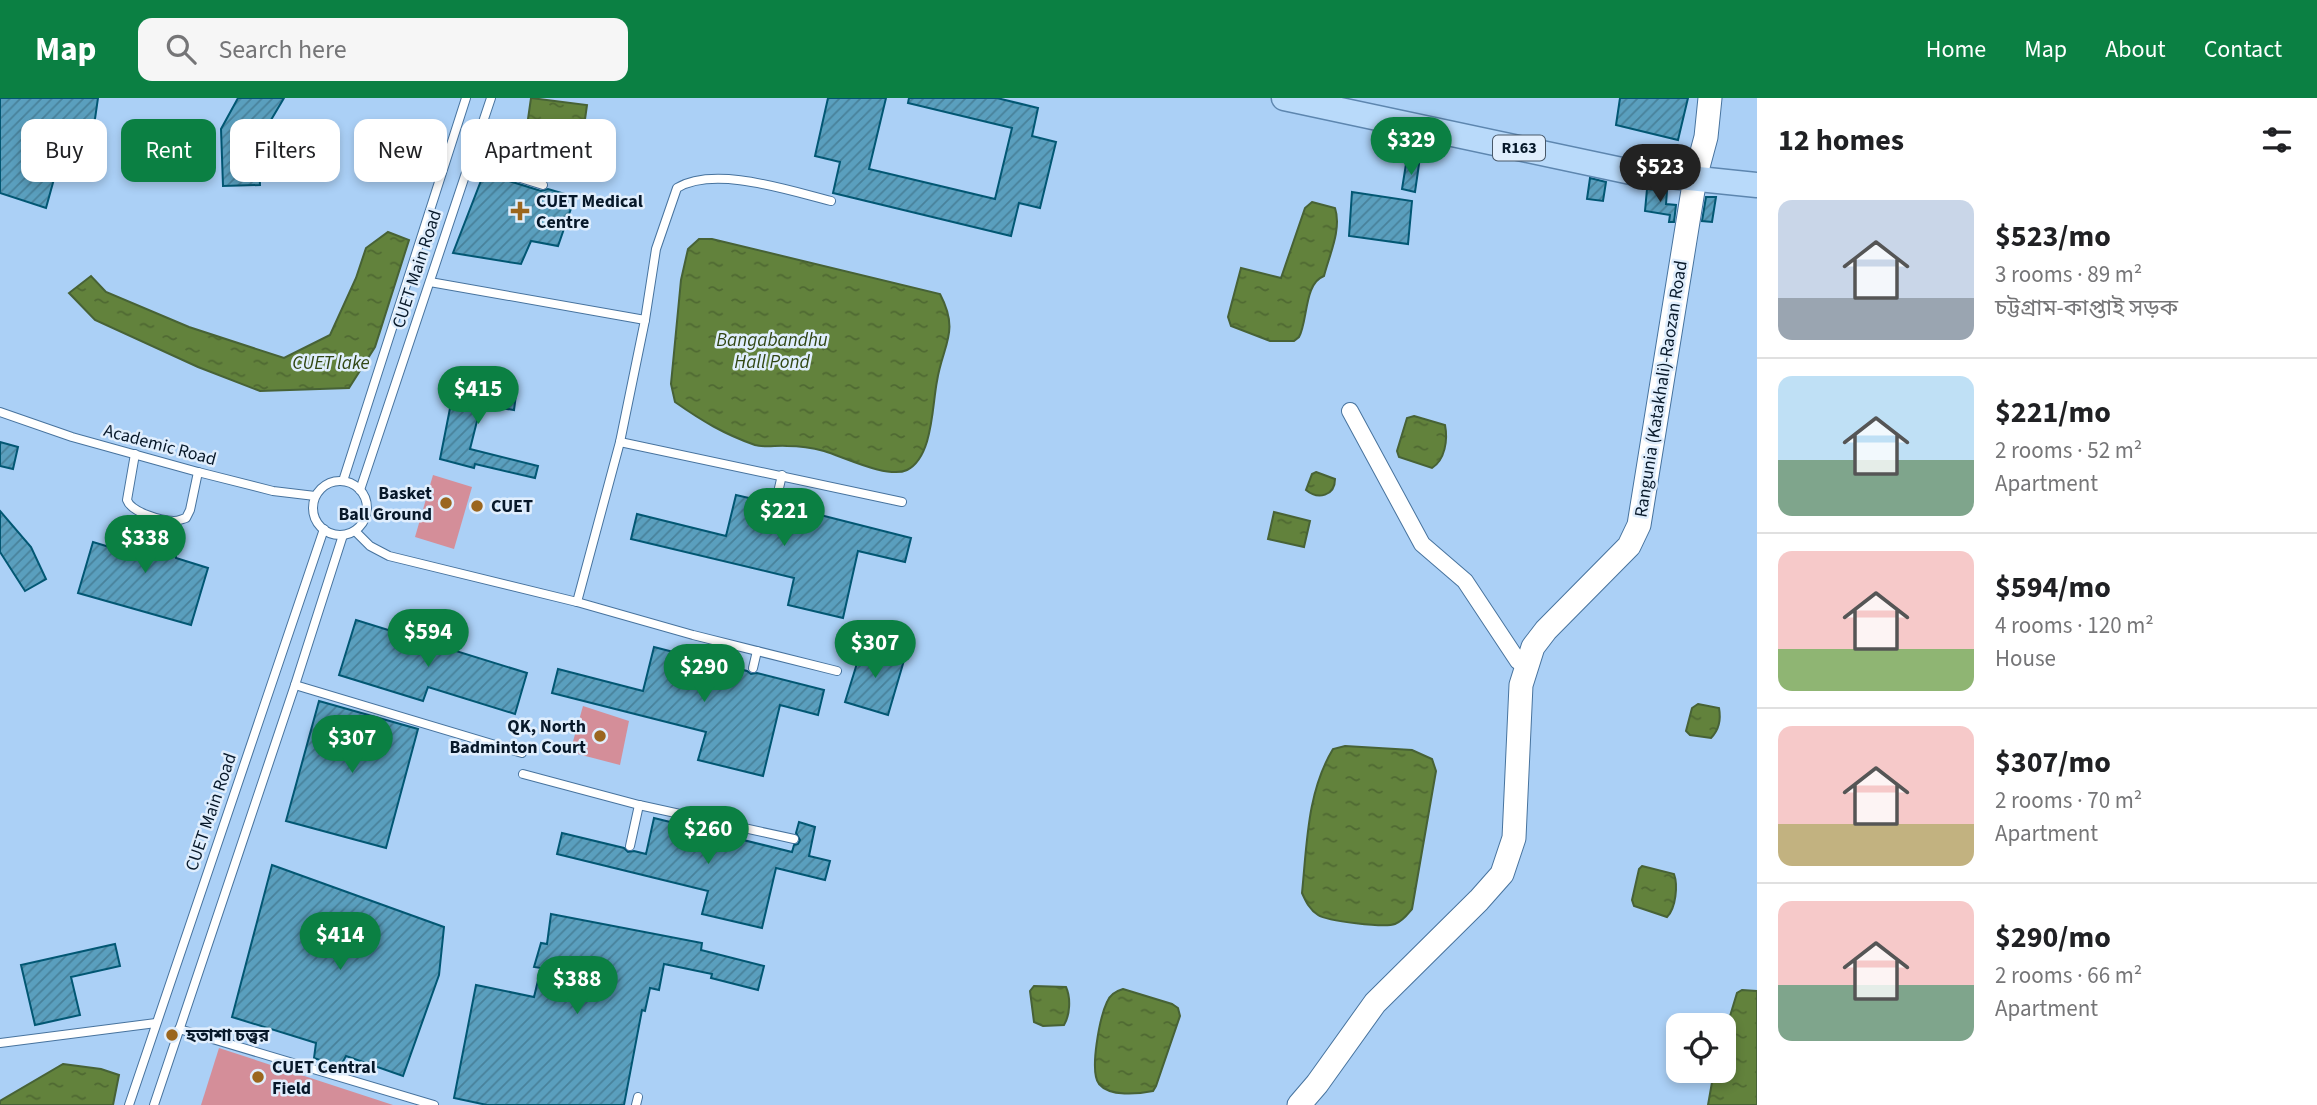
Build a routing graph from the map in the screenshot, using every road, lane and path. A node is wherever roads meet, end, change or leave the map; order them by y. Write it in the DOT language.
graph roads {
  1 [pos="466,98"];
  2 [pos="491,98"];
  3 [pos="1284,98"];
  4 [pos="1710,98"];
  5 [pos="484,119"];
  6 [pos="1695,178"];
  7 [pos="462,182"];
  8 [pos="531,182"];
  9 [pos="1757,185"];
  10 [pos="543,186"];
  11 [pos="831,201"];
  12 [pos="430,282"];
  13 [pos="645,320"];
  14 [pos="1350,411"];
  15 [pos="0,412"];
  16 [pos="620,442"];
  17 [pos="135,454"];
  18 [pos="198,472"];
  19 [pos="782,475"];
  20 [pos="343,481"];
  21 [pos="360,490"];
  22 [pos="315,496"];
  23 [pos="776,502"];
  24 [pos="902,502"];
  25 [pos="324,529"];
  26 [pos="355,531"];
  27 [pos="343,535"];
  28 [pos="577,602"];
  29 [pos="757,650"];
  30 [pos="1526,666"];
  31 [pos="753,668"];
  32 [pos="836,671"];
  33 [pos="295,685"];
  34 [pos="523,753"];
  35 [pos="523,774"];
  36 [pos="639,805"];
  37 [pos="794,839"];
  38 [pos="630,846"];
  39 [pos="156,1023"];
  40 [pos="180,1029"];
  41 [pos="0,1043"];
  42 [pos="130,1105"];
  43 [pos="154,1105"];
  44 [pos="434,1105"];
  45 [pos="1299,1105"];
  1 -- 20 [label="lane, CUET Main Road"];
  2 -- 5 [label="lane, CUET Main Road"];
  3 -- 6 [label="main road, R163"];
  4 -- 6 [label="main road, Rangunia (Katakhali)-Raozan Road"];
  6 -- 9 [label="main road, R163"];
  6 -- 30 [label="main road, Rangunia (Katakhali)-Raozan Road"];
  7 -- 12 [label="lane, CUET Main Road"];
  8 -- 10 [label="lane"];
  11 -- 13 [label="lane"];
  12 -- 13 [label="lane"];
  12 -- 21 [label="lane, CUET Main Road"];
  13 -- 16 [label="lane"];
  14 -- 30 [label="street"];
  15 -- 17 [label="lane, Academic Road"];
  16 -- 19 [label="lane"];
  16 -- 28 [label="lane"];
  17 -- 18 [label="lane, Academic Road"];
  17 -- 18 [label="lane"];
  18 -- 22 [label="lane, Academic Road"];
  19 -- 23 [label="lane"];
  19 -- 24 [label="lane"];
  20 -- 21 [label="lane"];
  20 -- 22 [label="lane"];
  21 -- 26 [label="lane"];
  22 -- 25 [label="lane"];
  25 -- 27 [label="lane"];
  25 -- 39 [label="lane, CUET Main Road"];
  26 -- 27 [label="lane"];
  26 -- 28 [label="lane"];
  27 -- 33 [label="lane"];
  28 -- 29 [label="lane"];
  29 -- 31 [label="lane"];
  29 -- 32 [label="lane"];
  30 -- 45 [label="main road, Rangunia (Katakhali)-Raozan Road"];
  33 -- 34 [label="lane"];
  33 -- 40 [label="lane"];
  35 -- 36 [label="lane"];
  36 -- 37 [label="lane"];
  36 -- 38 [label="lane"];
  39 -- 41 [label="lane"];
  39 -- 42 [label="lane, CUET Main Road"];
  40 -- 43 [label="lane"];
  40 -- 44 [label="lane"];
}
